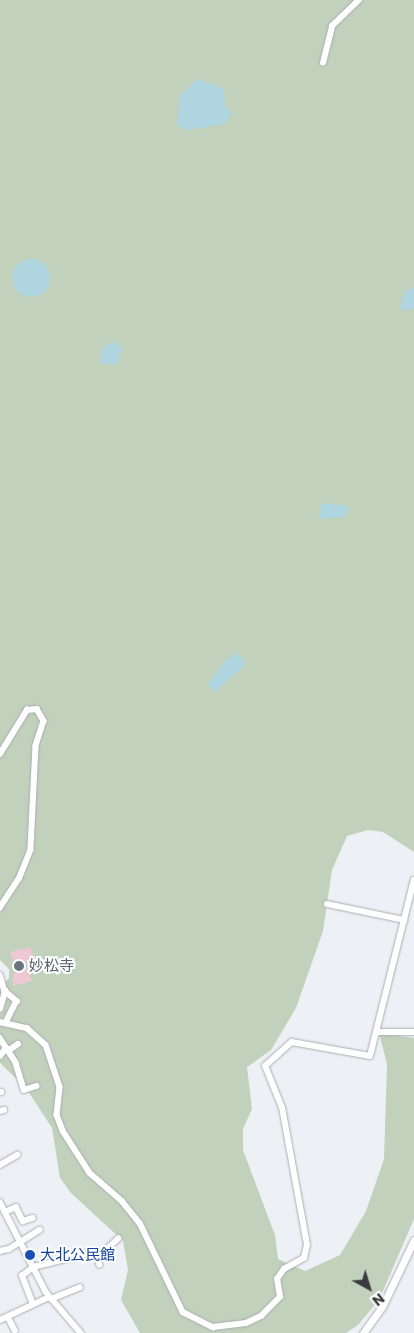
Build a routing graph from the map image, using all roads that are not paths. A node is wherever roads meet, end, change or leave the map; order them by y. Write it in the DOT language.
graph roads {
  1 [pos="359,0"];
  2 [pos="323,62"];
  3 [pos="0,754"];
  4 [pos="414,880"];
  5 [pos="327,904"];
  6 [pos="0,908"];
  7 [pos="404,920"];
  8 [pos="0,975"];
  9 [pos="5,991"];
  10 [pos="0,1009"];
  11 [pos="3,1023"];
  12 [pos="377,1032"];
  13 [pos="414,1032"];
  14 [pos="0,1038"];
  15 [pos="18,1044"];
  16 [pos="7,1049"];
  17 [pos="0,1056"];
  18 [pos="36,1086"];
  19 [pos="17,1155"];
  20 [pos="0,1165"];
  21 [pos="0,1202"];
  22 [pos="5,1212"];
  23 [pos="33,1218"];
  24 [pos="40,1230"];
  25 [pos="118,1239"];
  26 [pos="414,1240"];
  27 [pos="20,1242"];
  28 [pos="0,1251"];
  29 [pos="98,1258"];
  30 [pos="100,1265"];
  31 [pos="33,1267"];
  32 [pos="80,1287"];
  33 [pos="50,1298"];
  34 [pos="32,1302"];
  35 [pos="8,1317"];
  36 [pos="0,1320"];
  37 [pos="14,1330"];
  38 [pos="80,1333"];
  39 [pos="363,1333"];
  1 -- 2 [label="street"];
  3 -- 6 [label="street"];
  4 -- 7 [label="street"];
  5 -- 7 [label="street"];
  7 -- 12 [label="street"];
  8 -- 9 [label="street"];
  9 -- 10 [label="street"];
  9 -- 11 [label="street"];
  11 -- 12 [label="street"];
  12 -- 13 [label="street"];
  14 -- 16 [label="street"];
  15 -- 16 [label="street"];
  16 -- 17 [label="street"];
  16 -- 18 [label="street"];
  19 -- 20 [label="street"];
  21 -- 22 [label="street"];
  22 -- 23 [label="street"];
  22 -- 27 [label="street"];
  24 -- 27 [label="street"];
  25 -- 29 [label="street"];
  26 -- 39 [label="main road"];
  27 -- 28 [label="street"];
  27 -- 31 [label="street"];
  29 -- 30 [label="street"];
  29 -- 31 [label="street"];
  31 -- 33 [label="street"];
  31 -- 34 [label="street"];
  32 -- 33 [label="street"];
  33 -- 34 [label="street"];
  33 -- 38 [label="street"];
  34 -- 35 [label="street"];
  35 -- 36 [label="street"];
  35 -- 37 [label="street"];
}
